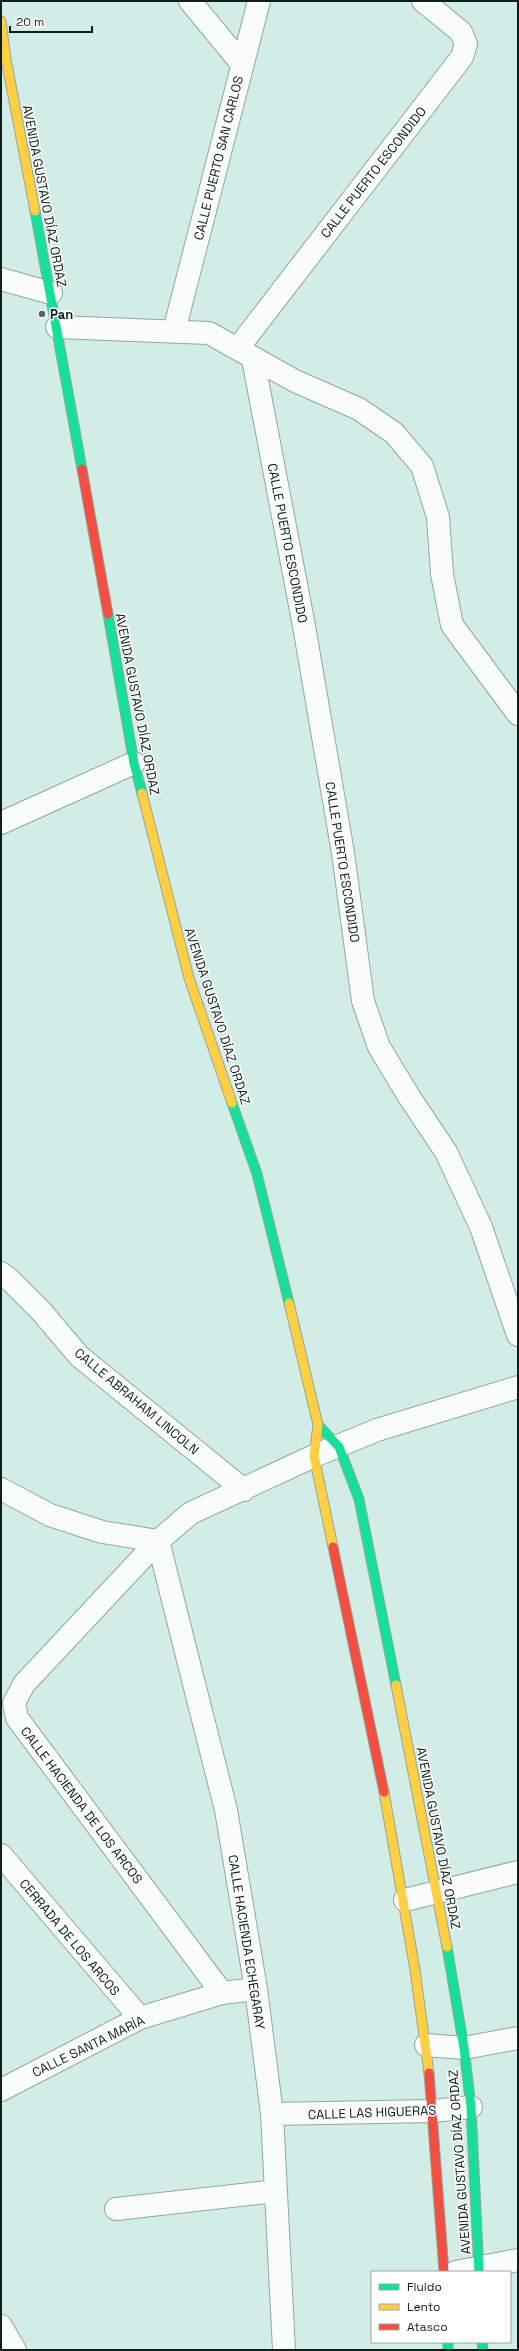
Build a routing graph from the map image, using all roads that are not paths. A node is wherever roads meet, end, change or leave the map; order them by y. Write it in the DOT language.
graph roads {
  1 [pos="190,1"];
  2 [pos="259,1"];
  3 [pos="423,1"];
  4 [pos="1,21"];
  5 [pos="3,58"];
  6 [pos="242,64"];
  7 [pos="1,279"];
  8 [pos="51,293"];
  9 [pos="57,327"];
  10 [pos="174,331"];
  11 [pos="245,353"];
  12 [pos="518,714"];
  13 [pos="134,763"];
  14 [pos="1,823"];
  15 [pos="1,1273"];
  16 [pos="518,1335"];
  17 [pos="518,1388"];
  18 [pos="318,1425"];
  19 [pos="339,1446"];
  20 [pos="314,1456"];
  21 [pos="1,1489"];
  22 [pos="244,1490"];
  23 [pos="158,1541"];
  24 [pos="1,1855"];
  25 [pos="518,1872"];
  26 [pos="437,1892"];
  27 [pos="404,1900"];
  28 [pos="256,1989"];
  29 [pos="222,1993"];
  30 [pos="140,2018"];
  31 [pos="518,2038"];
  32 [pos="426,2045"];
  33 [pos="464,2048"];
  34 [pos="2,2088"];
  35 [pos="471,2107"];
  36 [pos="433,2111"];
  37 [pos="272,2114"];
  38 [pos="276,2191"];
  39 [pos="116,2209"];
  40 [pos="518,2260"];
  41 [pos="479,2270"];
  42 [pos="444,2271"];
  43 [pos="468,2271"];
  44 [pos="1,2326"];
  45 [pos="15,2350"];
  46 [pos="284,2350"];
  1 -- 6 [label="street, CALLE PUERTO SAN CARLOS"];
  2 -- 6 [label="street"];
  3 -- 11 [label="street, CALLE PUERTO ESCONDIDO"];
  4 -- 5 [label="street, AVENIDA GUSTAVO DÍAZ ORDAZ"];
  5 -- 8 [label="street, AVENIDA GUSTAVO DÍAZ ORDAZ"];
  6 -- 10 [label="street, CALLE PUERTO SAN CARLOS"];
  7 -- 8 [label="street"];
  8 -- 9 [label="street, AVENIDA GUSTAVO DÍAZ ORDAZ"];
  9 -- 10 [label="street"];
  9 -- 13 [label="street, AVENIDA GUSTAVO DÍAZ ORDAZ"];
  10 -- 11 [label="street"];
  11 -- 12 [label="street"];
  11 -- 16 [label="street, CALLE PUERTO ESCONDIDO"];
  13 -- 14 [label="street"];
  13 -- 18 [label="street, AVENIDA GUSTAVO DÍAZ ORDAZ"];
  15 -- 22 [label="street, CALLE ABRAHAM LINCOLN"];
  17 -- 19 [label="street"];
  18 -- 19 [label="street, AVENIDA GUSTAVO DÍAZ ORDAZ"];
  18 -- 20 [label="street, AVENIDA GUSTAVO DÍAZ ORDAZ"];
  19 -- 20 [label="street"];
  19 -- 26 [label="street, AVENIDA GUSTAVO DÍAZ ORDAZ"];
  20 -- 22 [label="street, CALLE HACIENDA DE LOS ARCOS"];
  20 -- 27 [label="street, AVENIDA GUSTAVO DÍAZ ORDAZ"];
  21 -- 23 [label="street"];
  22 -- 23 [label="street, CALLE HACIENDA DE LOS ARCOS"];
  23 -- 28 [label="street, CALLE HACIENDA ECHEGARAY"];
  23 -- 29 [label="street, CALLE HACIENDA DE LOS ARCOS"];
  24 -- 30 [label="street, CERRADA DE LOS ARCOS"];
  25 -- 26 [label="street"];
  26 -- 27 [label="street"];
  26 -- 33 [label="street, AVENIDA GUSTAVO DÍAZ ORDAZ"];
  27 -- 32 [label="street, AVENIDA GUSTAVO DÍAZ ORDAZ"];
  28 -- 29 [label="street"];
  28 -- 37 [label="street, CALLE HACIENDA ECHEGARAY"];
  29 -- 30 [label="street, CALLE SANTA MARÍA"];
  30 -- 34 [label="street, CALLE SANTA MARÍA"];
  31 -- 33 [label="street"];
  32 -- 33 [label="street"];
  32 -- 36 [label="street, AVENIDA GUSTAVO DÍAZ ORDAZ"];
  33 -- 35 [label="street, AVENIDA GUSTAVO DÍAZ ORDAZ"];
  35 -- 36 [label="street, CALLE LAS HIGUERAS"];
  35 -- 41 [label="street, AVENIDA GUSTAVO DÍAZ ORDAZ"];
  36 -- 37 [label="street, CALLE LAS HIGUERAS"];
  36 -- 42 [label="street, AVENIDA GUSTAVO DÍAZ ORDAZ"];
  37 -- 38 [label="street, CALLE HACIENDA ECHEGARAY"];
  38 -- 39 [label="street"];
  38 -- 46 [label="street, CALLE HACIENDA ECHEGARAY"];
  40 -- 41 [label="street"];
  41 -- 43 [label="street"];
  44 -- 45 [label="street"];
}
